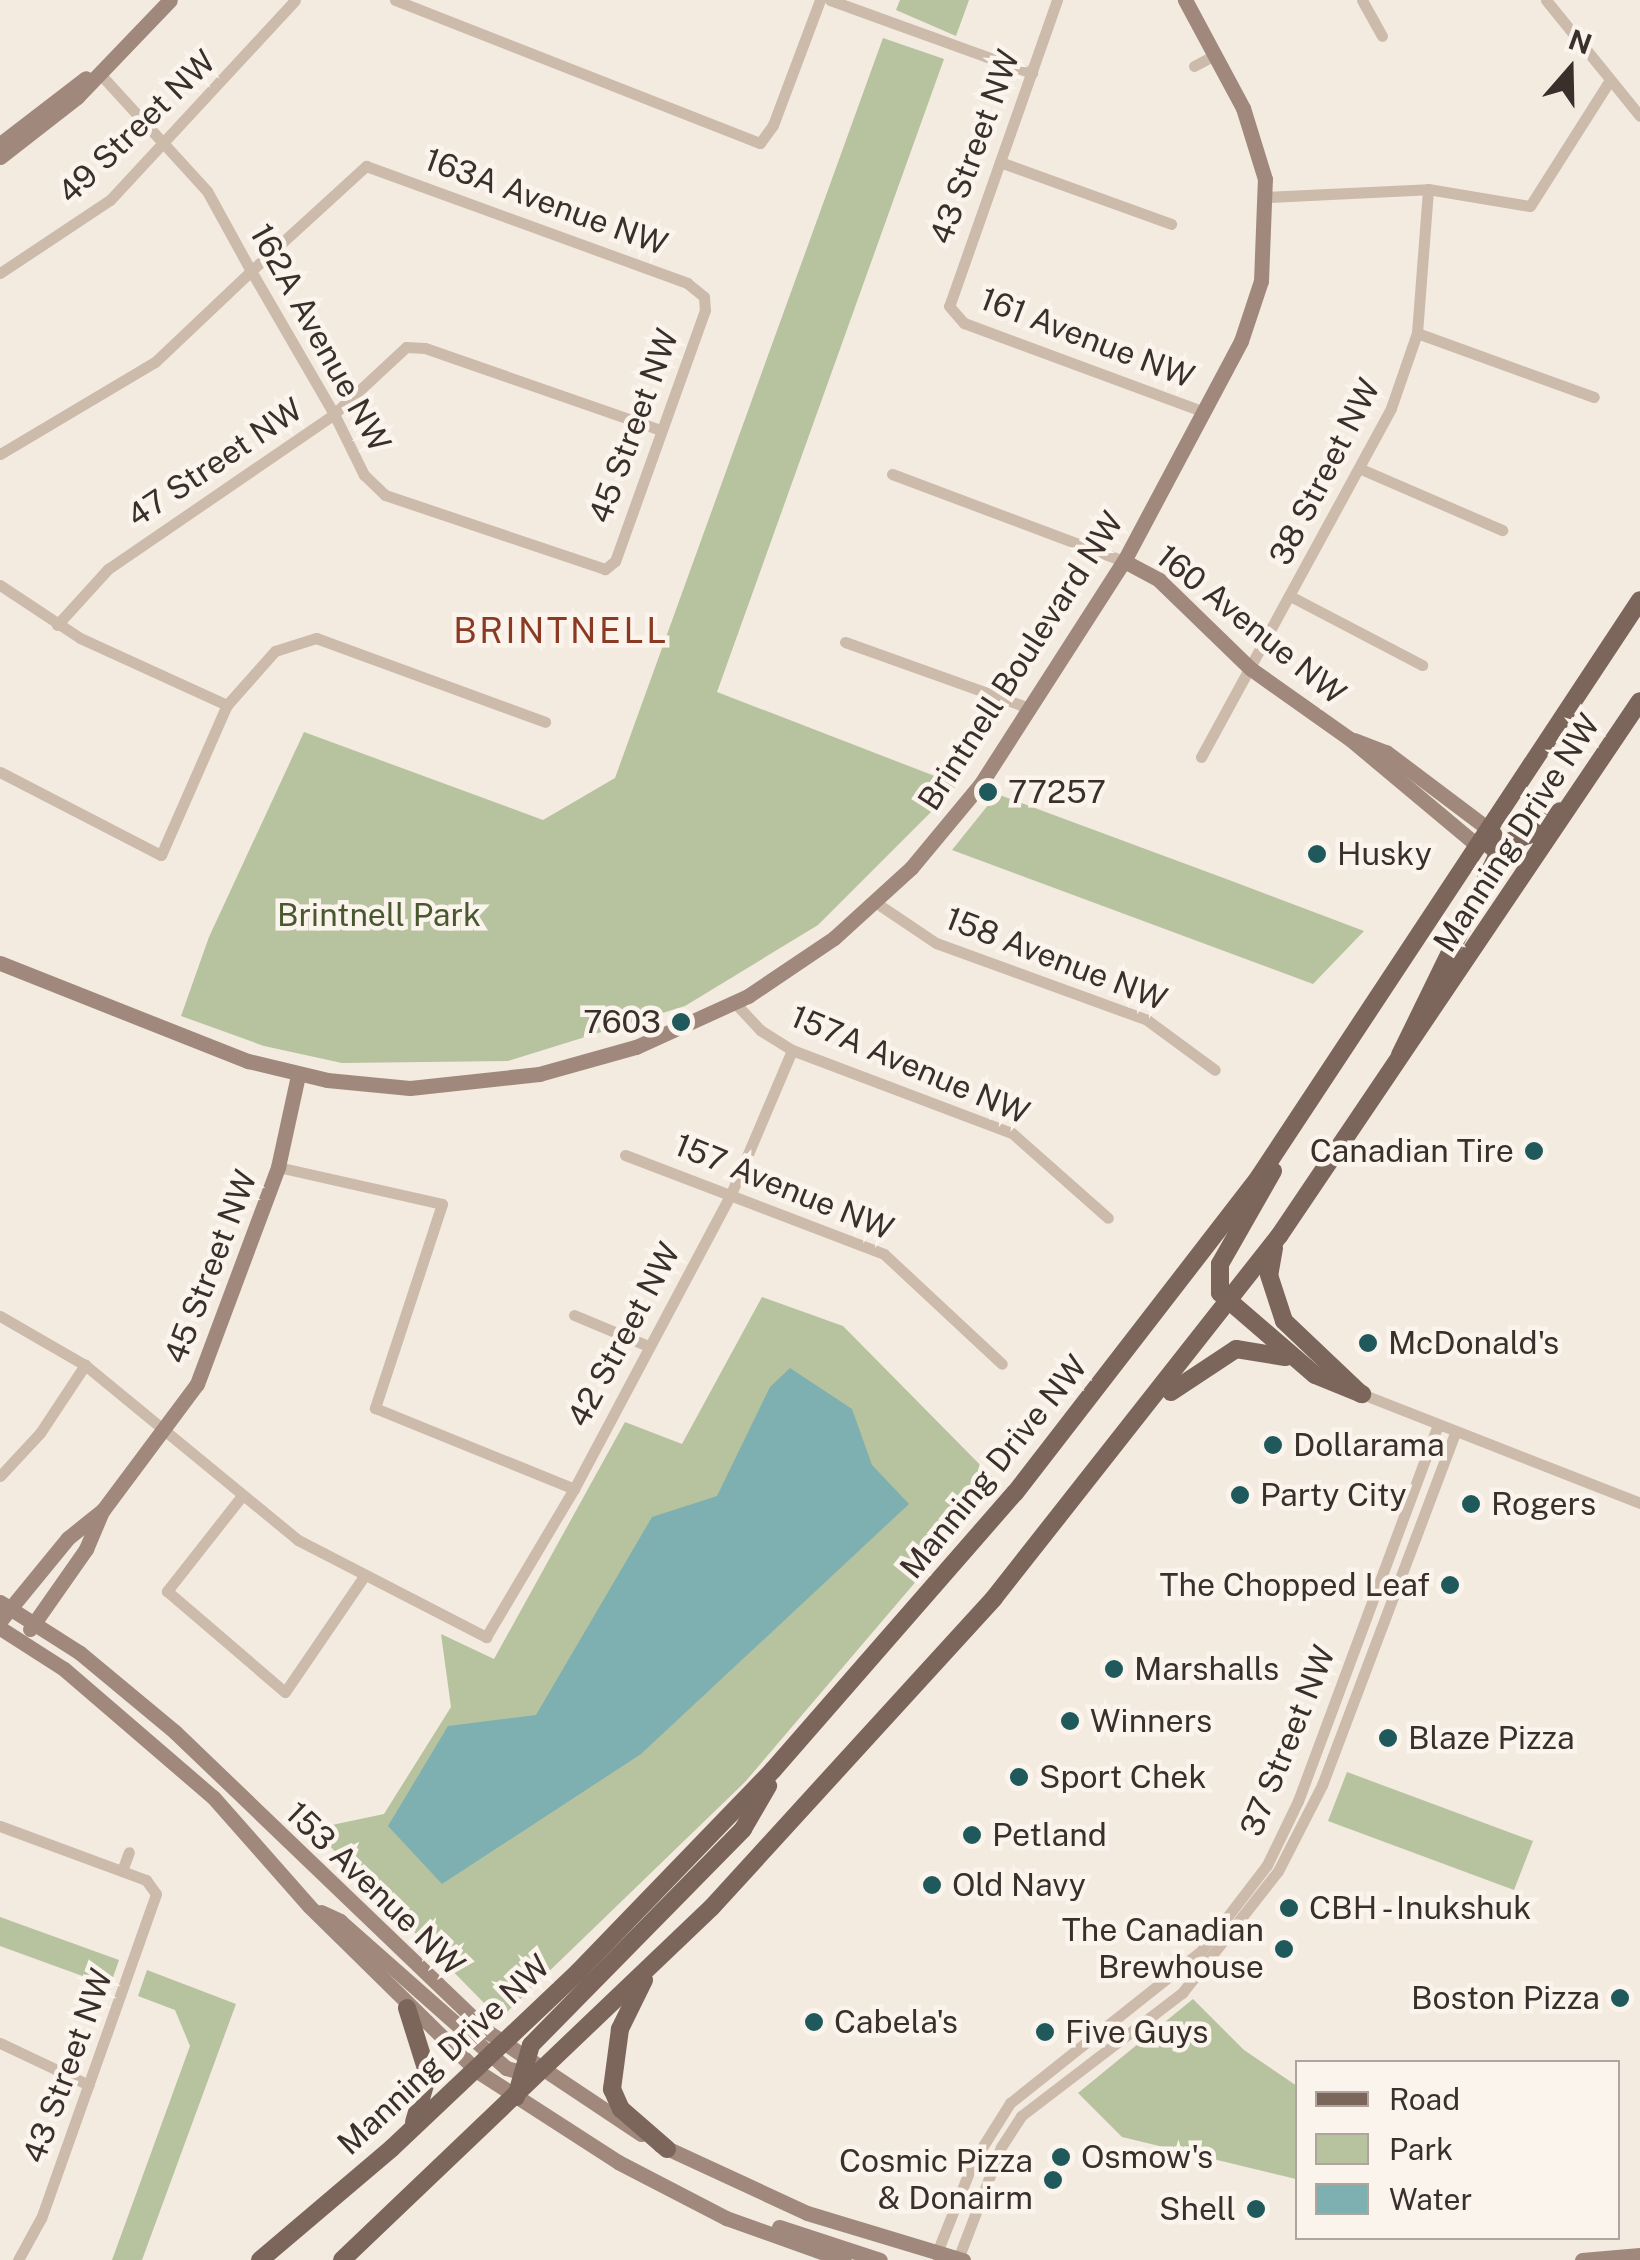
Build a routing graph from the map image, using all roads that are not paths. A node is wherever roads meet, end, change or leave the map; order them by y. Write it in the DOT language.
graph roads {
  1 [pos="170,0"];
  2 [pos="295,0"];
  3 [pos="395,0"];
  4 [pos="820,0"];
  5 [pos="830,0"];
  6 [pos="1057,0"];
  7 [pos="1185,0"];
  8 [pos="1362,0"];
  9 [pos="1546,0"];
  10 [pos="1382,36"];
  11 [pos="1215,56"];
  12 [pos="1194,66"];
  13 [pos="1032,73"];
  14 [pos="100,74"];
  15 [pos="1608,82"];
  16 [pos="1640,116"];
  17 [pos="166,142"];
  18 [pos="0,144"];
  19 [pos="0,157"];
  20 [pos="1000,162"];
  21 [pos="1428,188"];
  22 [pos="1267,196"];
  23 [pos="1172,224"];
  24 [pos="251,271"];
  25 [pos="0,273"];
  26 [pos="704,296"];
  27 [pos="952,312"];
  28 [pos="1417,333"];
  29 [pos="1594,397"];
  30 [pos="1204,412"];
  31 [pos="334,414"];
  32 [pos="660,430"];
  33 [pos="0,454"];
  34 [pos="1361,469"];
  35 [pos="892,474"];
  36 [pos="1502,530"];
  37 [pos="1124,561"];
  38 [pos="605,570"];
  39 [pos="0,586"];
  40 [pos="1292,597"];
  41 [pos="1640,600"];
  42 [pos="58,625"];
  43 [pos="844,642"];
  44 [pos="1422,664"];
  45 [pos="1252,670"];
  46 [pos="1640,701"];
  47 [pos="227,705"];
  48 [pos="1029,708"];
  49 [pos="545,722"];
  50 [pos="1350,739"];
  51 [pos="1201,757"];
  52 [pos="0,772"];
  53 [pos="1576,798"];
  54 [pos="1496,838"];
  55 [pos="1479,848"];
  56 [pos="875,902"];
  57 [pos="0,963"];
  58 [pos="735,1003"];
  59 [pos="792,1050"];
  60 [pos="1400,1065"];
  61 [pos="1215,1070"];
  62 [pos="298,1075"];
  63 [pos="1283,1142"];
  64 [pos="626,1155"];
  65 [pos="278,1167"];
  66 [pos="731,1194"];
  67 [pos="1108,1218"];
  68 [pos="1280,1236"];
  69 [pos="1228,1304"];
  70 [pos="0,1316"];
  71 [pos="574,1316"];
  72 [pos="648,1346"];
  73 [pos="1296,1362"];
  74 [pos="1002,1364"];
  75 [pos="85,1365"];
  76 [pos="1362,1394"];
  77 [pos="1147,1411"];
  78 [pos="1438,1428"];
  79 [pos="165,1432"];
  80 [pos="1454,1435"];
  81 [pos="0,1476"];
  82 [pos="574,1490"];
  83 [pos="242,1497"];
  84 [pos="1640,1503"];
  85 [pos="103,1510"];
  86 [pos="364,1576"];
  87 [pos="6,1605"];
  88 [pos="35,1621"];
  89 [pos="0,1625"];
  90 [pos="22,1641"];
  91 [pos="786,1756"];
  92 [pos="0,1826"];
  93 [pos="129,1852"];
  94 [pos="122,1871"];
  95 [pos="309,1906"];
  96 [pos="649,1970"];
  97 [pos="408,2008"];
  98 [pos="0,2042"];
  99 [pos="498,2050"];
  100 [pos="522,2068"];
  101 [pos="477,2070"];
  102 [pos="541,2073"];
  103 [pos="89,2085"];
  104 [pos="516,2097"];
  105 [pos="392,2148"];
  106 [pos="667,2149"];
  107 [pos="726,2218"];
  108 [pos="1640,2255"];
  109 [pos="936,2258"];
  110 [pos="18,2260"];
  111 [pos="260,2260"];
  112 [pos="342,2260"];
  113 [pos="844,2260"];
  114 [pos="880,2260"];
  115 [pos="958,2260"];
  116 [pos="1582,2260"];
  1 -- 14 [label="street"];
  2 -- 17 [label="street, 49 Street NW"];
  3 -- 4 [label="street"];
  5 -- 13 [label="street"];
  6 -- 13 [label="street, 43 Street NW"];
  7 -- 11 [label="street, Brintnell Boulevard NW"];
  8 -- 10 [label="street"];
  9 -- 15 [label="street"];
  11 -- 12 [label="street"];
  11 -- 22 [label="street, Brintnell Boulevard NW"];
  13 -- 20 [label="street, 43 Street NW"];
  14 -- 17 [label="street, 162A Avenue NW"];
  14 -- 18 [label="street"];
  14 -- 19 [label="street"];
  15 -- 16 [label="street"];
  15 -- 21 [label="street"];
  17 -- 24 [label="street, 162A Avenue NW"];
  17 -- 25 [label="street, 49 Street NW"];
  20 -- 23 [label="street"];
  20 -- 27 [label="street, 43 Street NW"];
  21 -- 22 [label="street"];
  21 -- 28 [label="street, 38 Street NW"];
  22 -- 30 [label="street, Brintnell Boulevard NW"];
  24 -- 26 [label="street, 163A Avenue NW"];
  24 -- 31 [label="street, 162A Avenue NW"];
  24 -- 33 [label="street"];
  26 -- 32 [label="street, 45 Street NW"];
  27 -- 30 [label="street, 161 Avenue NW"];
  28 -- 29 [label="street"];
  28 -- 34 [label="street, 38 Street NW"];
  30 -- 37 [label="street, Brintnell Boulevard NW"];
  31 -- 32 [label="street, 47 Street NW"];
  31 -- 38 [label="street, 162A Avenue NW"];
  31 -- 42 [label="street, 47 Street NW"];
  32 -- 38 [label="street, 45 Street NW"];
  34 -- 36 [label="street"];
  34 -- 40 [label="street, 38 Street NW"];
  35 -- 37 [label="street, 160 Avenue NW"];
  37 -- 45 [label="street, 160 Avenue NW"];
  37 -- 48 [label="street, Brintnell Boulevard NW"];
  39 -- 42 [label="street"];
  40 -- 44 [label="street"];
  40 -- 45 [label="street, 38 Street NW"];
  41 -- 54 [label="main road, Manning Drive NW"];
  42 -- 47 [label="street"];
  43 -- 48 [label="street"];
  45 -- 50 [label="street, 160 Avenue NW"];
  45 -- 51 [label="street, 38 Street NW"];
  46 -- 53 [label="main road, Manning Drive NW"];
  47 -- 49 [label="street"];
  47 -- 52 [label="street"];
  48 -- 56 [label="street, Brintnell Boulevard NW"];
  50 -- 54 [label="street, 160 Avenue NW"];
  50 -- 55 [label="street, 160 Avenue NW"];
  53 -- 54 [label="main road"];
  53 -- 60 [label="main road, Manning Drive NW"];
  54 -- 55 [label="main road"];
  54 -- 60 [label="main road, Manning Drive NW"];
  55 -- 63 [label="main road, Manning Drive NW"];
  56 -- 58 [label="street, Brintnell Boulevard NW"];
  56 -- 61 [label="street, 158 Avenue NW"];
  57 -- 62 [label="street, Brintnell Boulevard NW"];
  58 -- 59 [label="street, 157A Avenue NW"];
  58 -- 62 [label="street, Brintnell Boulevard NW"];
  59 -- 66 [label="street, 42 Street NW"];
  59 -- 67 [label="street, 157A Avenue NW"];
  60 -- 68 [label="main road, Manning Drive NW"];
  62 -- 65 [label="street, 45 Street NW"];
  63 -- 69 [label="main road"];
  63 -- 91 [label="main road, Manning Drive NW"];
  64 -- 66 [label="street, 157 Avenue NW"];
  65 -- 79 [label="street, 45 Street NW"];
  65 -- 82 [label="street"];
  66 -- 72 [label="street, 42 Street NW"];
  66 -- 74 [label="street, 157 Avenue NW"];
  68 -- 69 [label="main road, Manning Drive NW"];
  68 -- 76 [label="main road"];
  69 -- 73 [label="main road"];
  69 -- 77 [label="main road, Manning Drive NW"];
  70 -- 75 [label="street"];
  71 -- 72 [label="street"];
  72 -- 82 [label="street, 42 Street NW"];
  73 -- 76 [label="main road"];
  73 -- 77 [label="main road"];
  75 -- 79 [label="street"];
  75 -- 81 [label="street"];
  76 -- 78 [label="street"];
  77 -- 96 [label="main road, Manning Drive NW"];
  78 -- 80 [label="street"];
  78 -- 109 [label="street, 37 Street NW"];
  79 -- 83 [label="street"];
  79 -- 85 [label="street, 45 Street NW"];
  80 -- 84 [label="street"];
  80 -- 115 [label="street, 37 Street NW"];
  82 -- 86 [label="street, 42 Street NW"];
  83 -- 86 [label="street"];
  83 -- 86 [label="street"];
  85 -- 87 [label="street, 45 Street NW"];
  85 -- 88 [label="street, 45 Street NW"];
  87 -- 88 [label="street, 153 Avenue NW"];
  87 -- 89 [label="street, 45 Street NW"];
  88 -- 90 [label="street, 45 Street NW"];
  88 -- 99 [label="street, 153 Avenue NW"];
  89 -- 90 [label="street, 153 Avenue NW"];
  90 -- 95 [label="street, 153 Avenue NW"];
  91 -- 99 [label="main road, Manning Drive NW"];
  91 -- 100 [label="main road"];
  92 -- 94 [label="street"];
  93 -- 94 [label="street"];
  94 -- 103 [label="street, 43 Street NW"];
  95 -- 97 [label="street, 153 Avenue NW"];
  95 -- 99 [label="street"];
  96 -- 102 [label="main road, Manning Drive NW"];
  96 -- 106 [label="main road"];
  97 -- 101 [label="street, 153 Avenue NW"];
  97 -- 105 [label="main road"];
  98 -- 103 [label="street"];
  99 -- 100 [label="street, 153 Avenue NW"];
  99 -- 101 [label="main road, Manning Drive NW"];
  100 -- 102 [label="street, 153 Avenue NW"];
  100 -- 104 [label="main road"];
  101 -- 104 [label="street, 153 Avenue NW"];
  101 -- 105 [label="main road, Manning Drive NW"];
  102 -- 104 [label="main road, Manning Drive NW"];
  102 -- 106 [label="street, 153 Avenue NW"];
  103 -- 110 [label="street, 43 Street NW"];
  104 -- 107 [label="street, 153 Avenue NW"];
  104 -- 112 [label="main road, Manning Drive NW"];
  105 -- 111 [label="main road, Manning Drive NW"];
  106 -- 109 [label="street, 153 Avenue NW"];
  107 -- 113 [label="street, 153 Avenue NW"];
  107 -- 114 [label="street"];
  108 -- 116 [label="street"];
  109 -- 115 [label="street, 153 Avenue NW"];
}
